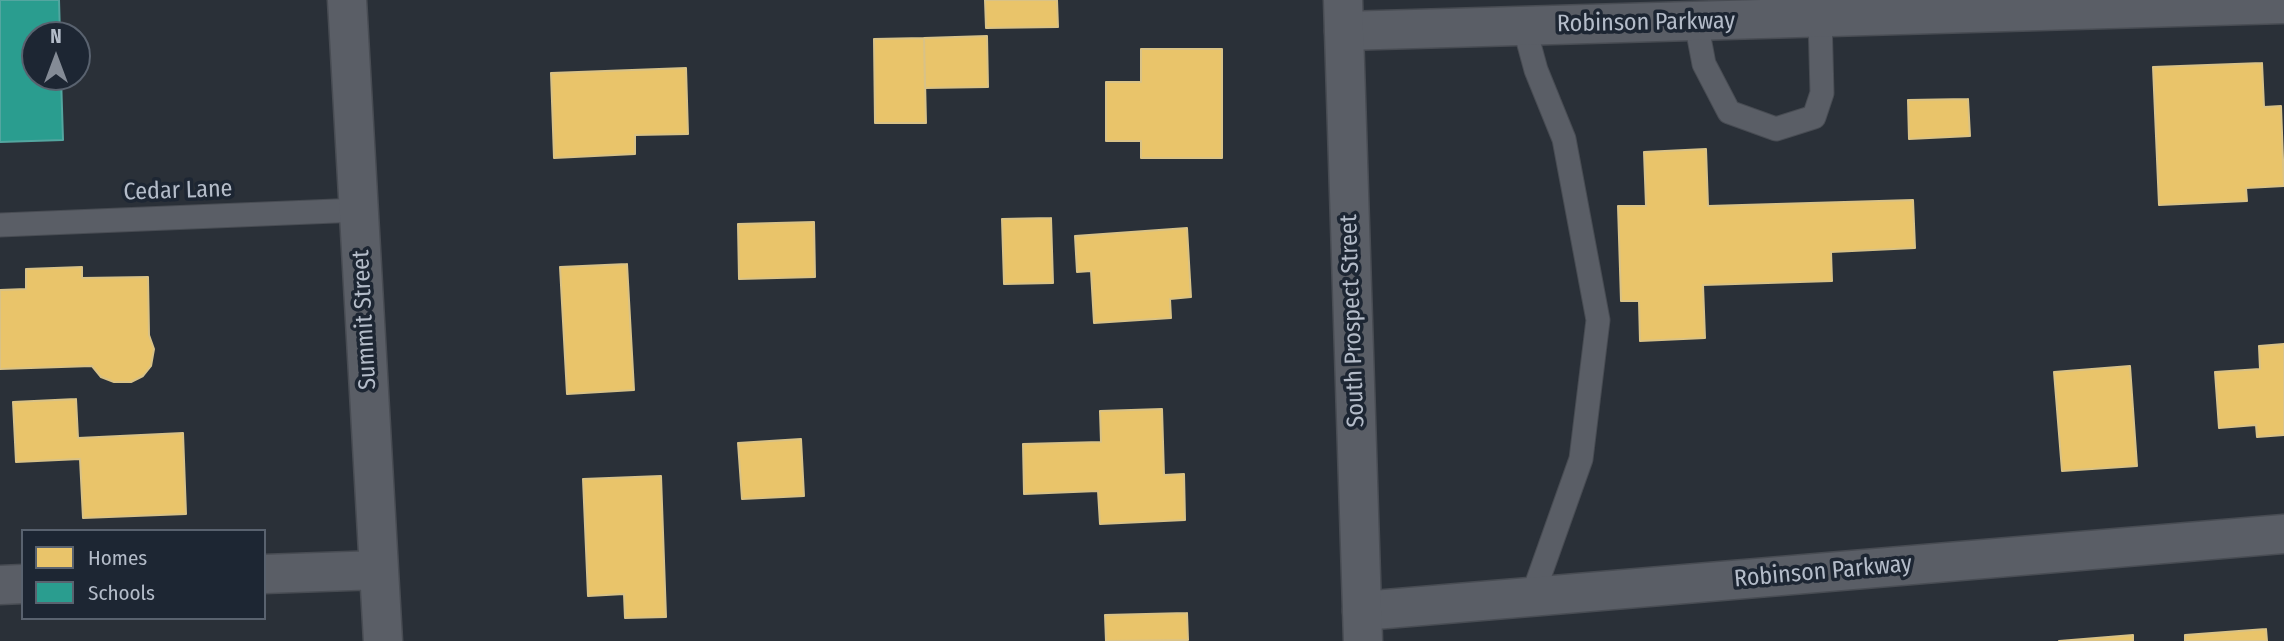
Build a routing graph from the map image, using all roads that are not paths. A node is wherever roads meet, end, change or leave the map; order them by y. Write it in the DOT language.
graph roads {
  1 [pos="347,0"];
  2 [pos="2284,4"];
  3 [pos="1343,15"];
  4 [pos="1819,18"];
  5 [pos="1696,22"];
  6 [pos="1524,26"];
  7 [pos="359,210"];
  8 [pos="0,225"];
  9 [pos="2284,534"];
  10 [pos="379,570"];
  11 [pos="266,575"];
  12 [pos="21,584"];
  13 [pos="0,585"];
  14 [pos="1532,597"];
  15 [pos="1362,626"];
  16 [pos="383,641"];
  1 -- 7 [label="street, Summit Street"];
  2 -- 4 [label="street, Robinson Parkway"];
  3 -- 6 [label="street, Robinson Parkway"];
  3 -- 15 [label="street, South Prospect Street"];
  4 -- 5 [label="street, Robinson Parkway"];
  4 -- 5 [label="lane"];
  5 -- 6 [label="street, Robinson Parkway"];
  6 -- 14 [label="lane"];
  7 -- 8 [label="lane, Cedar Lane"];
  7 -- 10 [label="street, Summit Street"];
  9 -- 14 [label="street, Robinson Parkway"];
  10 -- 11 [label="street"];
  10 -- 16 [label="street, Summit Street"];
  12 -- 13 [label="street"];
  14 -- 15 [label="street, Robinson Parkway"];
}
